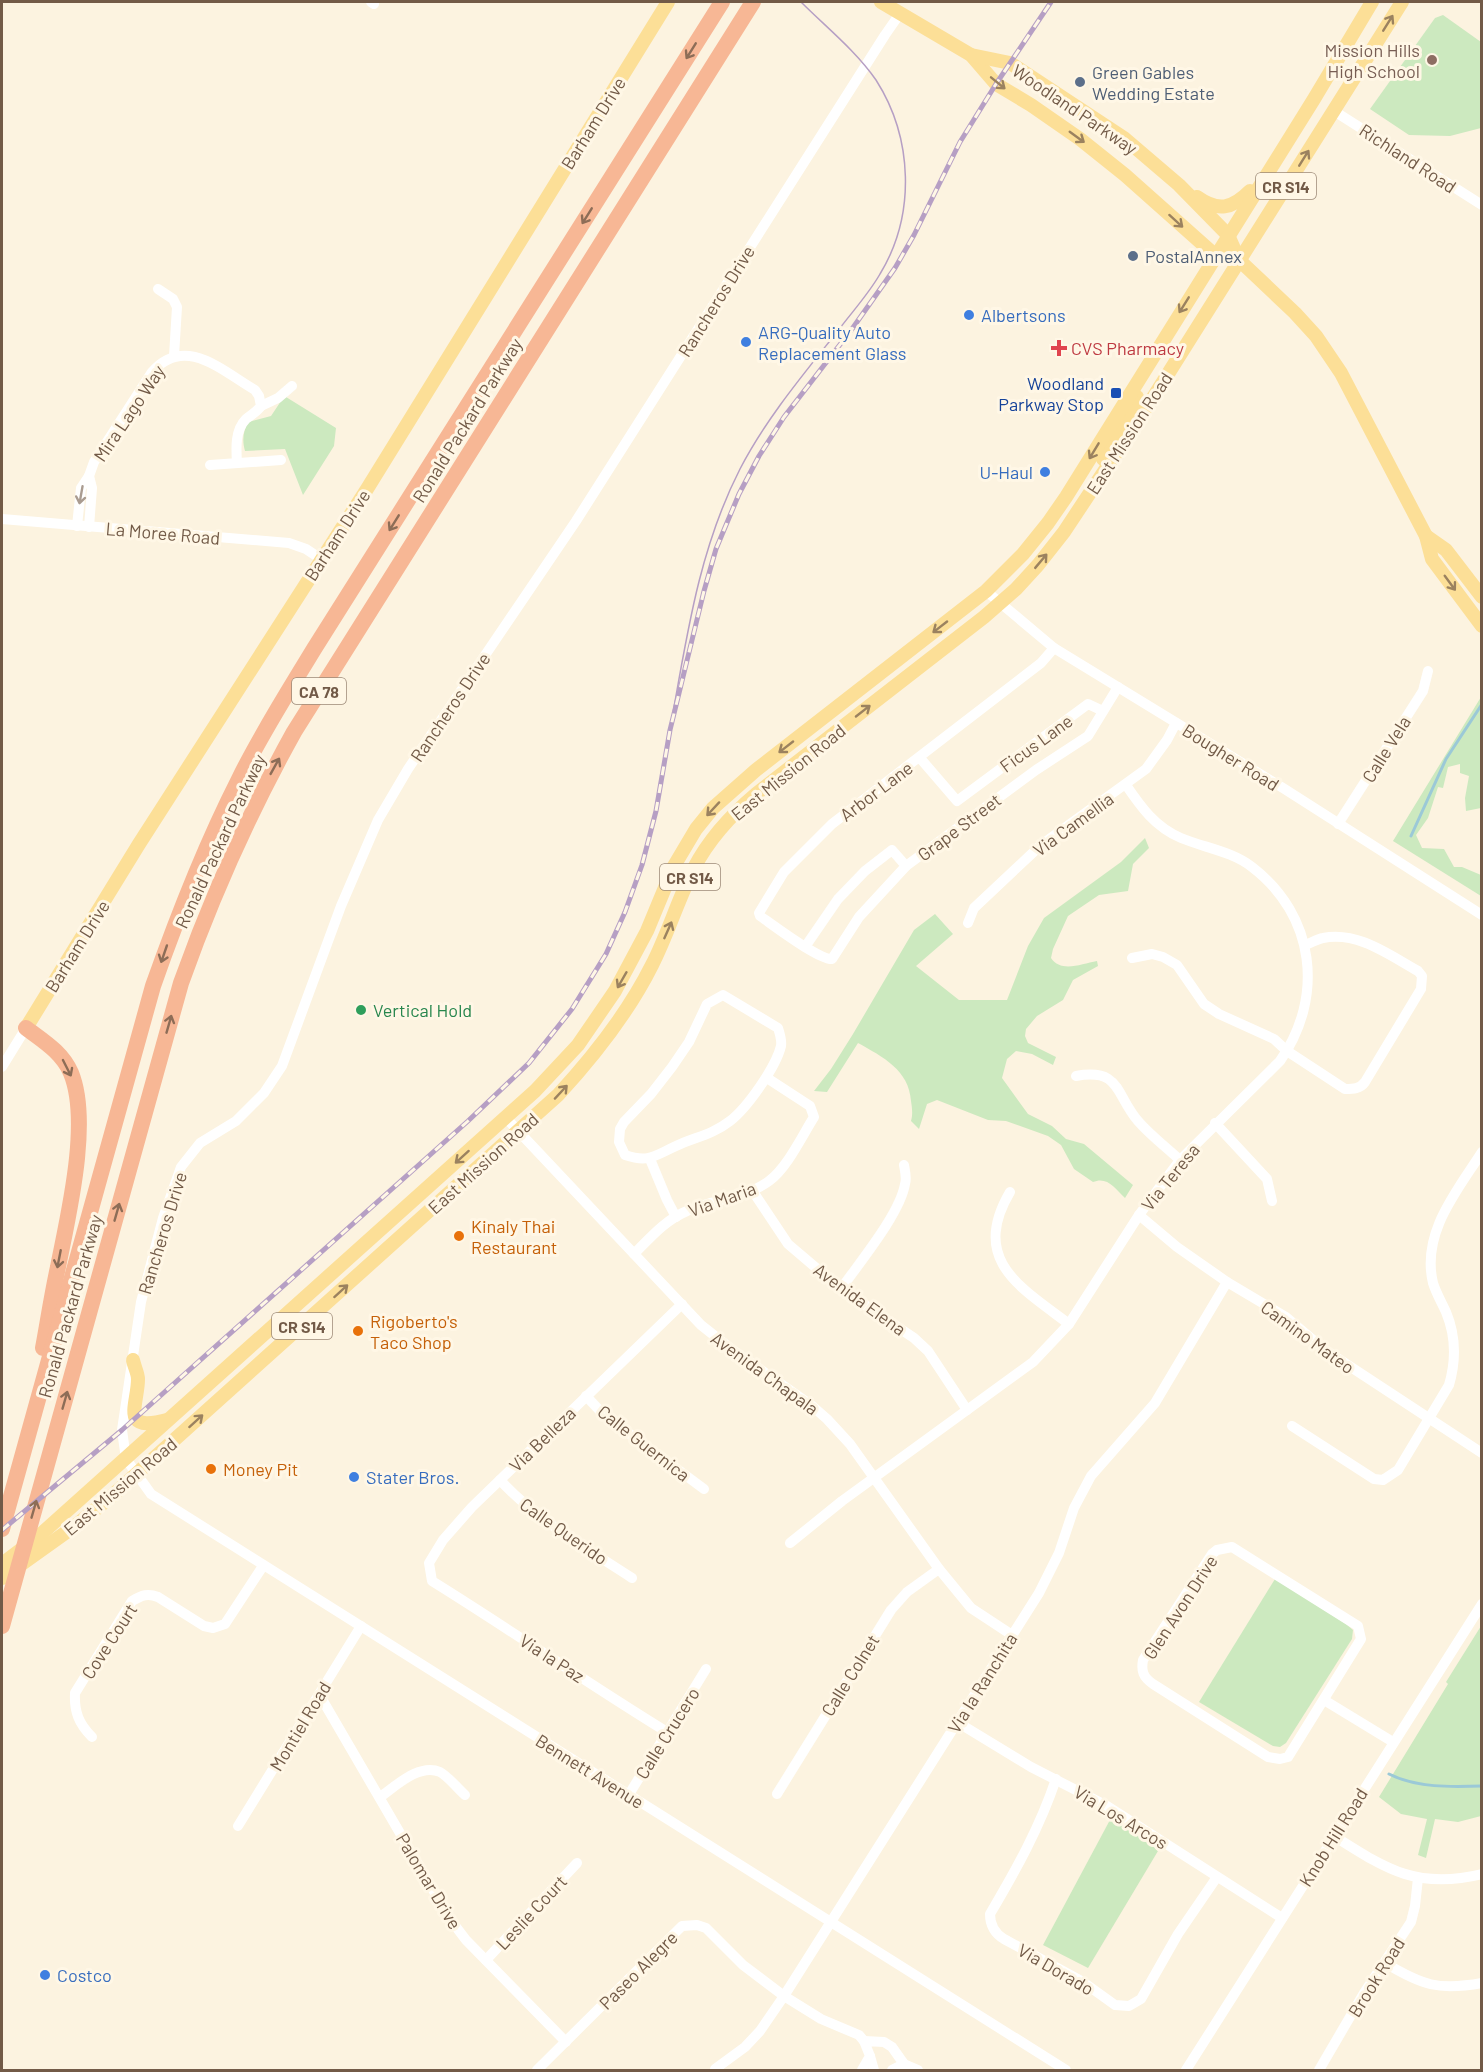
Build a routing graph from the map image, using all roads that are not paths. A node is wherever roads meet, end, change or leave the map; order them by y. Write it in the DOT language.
graph roads {
  1 [pos="668,2"];
  2 [pos="722,2"];
  3 [pos="753,2"];
  4 [pos="881,2"];
  5 [pos="1372,2"];
  6 [pos="1402,2"];
  7 [pos="905,7"];
  8 [pos="971,55"];
  9 [pos="1334,111"];
  10 [pos="1268,172"];
  11 [pos="1179,185"];
  12 [pos="1482,206"];
  13 [pos="1228,235"];
  14 [pos="1216,256"];
  15 [pos="1239,260"];
  16 [pos="158,289"];
  17 [pos="174,356"];
  18 [pos="1146,366"];
  19 [pos="292,386"];
  20 [pos="261,406"];
  21 [pos="281,460"];
  22 [pos="237,463"];
  23 [pos="210,465"];
  24 [pos="89,476"];
  25 [pos="1086,499"];
  26 [pos="2,519"];
  27 [pos="77,526"];
  28 [pos="89,527"];
  29 [pos="1426,536"];
  30 [pos="321,559"];
  31 [pos="986,591"];
  32 [pos="1482,597"];
  33 [pos="1000,603"];
  34 [pos="1482,626"];
  35 [pos="1054,648"];
  36 [pos="1428,671"];
  37 [pos="1118,687"];
  38 [pos="1103,711"];
  39 [pos="1176,723"];
  40 [pos="920,758"];
  41 [pos="1126,785"];
  42 [pos="1338,824"];
  43 [pos="906,866"];
  44 [pos="1482,915"];
  45 [pos="968,923"];
  46 [pos="1305,945"];
  47 [pos="805,947"];
  48 [pos="1132,958"];
  49 [pos="26,1028"];
  50 [pos="1287,1051"];
  51 [pos="2,1067"];
  52 [pos="1076,1076"];
  53 [pos="767,1078"];
  54 [pos="506,1118"];
  55 [pos="1215,1123"];
  56 [pos="519,1132"];
  57 [pos="1482,1152"];
  58 [pos="650,1159"];
  59 [pos="1180,1160"];
  60 [pos="904,1165"];
  61 [pos="752,1190"];
  62 [pos="1010,1192"];
  63 [pos="1272,1201"];
  64 [pos="1139,1215"];
  65 [pos="676,1217"];
  66 [pos="634,1254"];
  67 [pos="329,1275"];
  68 [pos="1227,1282"];
  69 [pos="841,1289"];
  70 [pos="682,1304"];
  71 [pos="316,1314"];
  72 [pos="1069,1324"];
  73 [pos="133,1360"];
  74 [pos="586,1396"];
  75 [pos="967,1410"];
  76 [pos="169,1420"];
  77 [pos="1429,1420"];
  78 [pos="1292,1426"];
  79 [pos="27,1444"];
  80 [pos="1482,1453"];
  81 [pos="126,1459"];
  82 [pos="137,1474"];
  83 [pos="874,1477"];
  84 [pos="500,1480"];
  85 [pos="704,1490"];
  86 [pos="2,1528"];
  87 [pos="790,1543"];
  88 [pos="2,1564"];
  89 [pos="262,1566"];
  90 [pos="939,1569"];
  91 [pos="2,1578"];
  92 [pos="632,1578"];
  93 [pos="438,1585"];
  94 [pos="1482,1604"];
  95 [pos="2,1626"];
  96 [pos="360,1626"];
  97 [pos="1012,1635"];
  98 [pos="706,1670"];
  99 [pos="319,1694"];
  100 [pos="1324,1700"];
  101 [pos="957,1722"];
  102 [pos="667,1732"];
  103 [pos="92,1737"];
  104 [pos="1393,1742"];
  105 [pos="1056,1779"];
  106 [pos="777,1794"];
  107 [pos="465,1795"];
  108 [pos="628,1796"];
  109 [pos="380,1797"];
  110 [pos="238,1826"];
  111 [pos="1334,1836"];
  112 [pos="577,1863"];
  113 [pos="1482,1874"];
  114 [pos="1217,1876"];
  115 [pos="1418,1878"];
  116 [pos="1282,1918"];
  117 [pos="830,1922"];
  118 [pos="486,1960"];
  119 [pos="1385,1963"];
  120 [pos="1482,1983"];
  121 [pos="784,1996"];
  122 [pos="864,2041"];
  123 [pos="566,2042"];
  124 [pos="870,2056"];
  125 [pos="904,2064"];
  126 [pos="715,2069"];
  127 [pos="537,2070"];
  128 [pos="862,2070"];
  129 [pos="874,2070"];
  130 [pos="892,2070"];
  131 [pos="918,2070"];
  132 [pos="1066,2070"];
  133 [pos="1186,2070"];
  134 [pos="1320,2070"];
  1 -- 30 [label="main road, Barham Drive"];
  2 -- 79 [label="highway, Ronald Packard Parkway / CA 78, one-way"];
  95 -- 3 [label="highway, Ronald Packard Parkway / CA 78, one-way"];
  4 -- 7 [label="main road, Woodland Parkway"];
  5 -- 10 [label="main road, East Mission Road / CR S14"];
  9 -- 6 [label="main road, East Mission Road / CR S14, one-way"];
  7 -- 8 [label="main road, Woodland Parkway"];
  7 -- 73 [label="street, Rancheros Drive"];
  8 -- 11 [label="main road, Woodland Parkway"];
  8 -- 14 [label="main road, Woodland Parkway, one-way"];
  9 -- 12 [label="street, Richland Road"];
  15 -- 9 [label="main road, East Mission Road / CR S14, one-way"];
  10 -- 11 [label="main road"];
  10 -- 13 [label="main road, East Mission Road / CR S14"];
  11 -- 13 [label="main road, Woodland Parkway"];
  13 -- 14 [label="main road, East Mission Road / CR S14"];
  13 -- 15 [label="main road, Woodland Parkway"];
  14 -- 15 [label="main road"];
  14 -- 18 [label="main road, East Mission Road / CR S14, one-way"];
  15 -- 25 [label="main road, East Mission Road / CR S14"];
  15 -- 29 [label="main road, Woodland Parkway"];
  16 -- 17 [label="street, Mira Lago Way"];
  17 -- 20 [label="street, Mira Lago Way"];
  17 -- 24 [label="street, Mira Lago Way"];
  18 -- 25 [label="main road"];
  18 -- 31 [label="main road, East Mission Road / CR S14, one-way"];
  19 -- 20 [label="street"];
  20 -- 22 [label="street"];
  21 -- 22 [label="street"];
  22 -- 23 [label="street"];
  24 -- 27 [label="street, Mira Lago Way, one-way"];
  24 -- 28 [label="street, Mira Lago Way"];
  33 -- 25 [label="main road, East Mission Road / CR S14, one-way"];
  26 -- 27 [label="street, La Moree Road"];
  27 -- 28 [label="street, La Moree Road"];
  28 -- 30 [label="street, La Moree Road"];
  29 -- 32 [label="main road, Woodland Parkway"];
  29 -- 34 [label="main road, Woodland Parkway, one-way"];
  30 -- 49 [label="main road, Barham Drive"];
  31 -- 33 [label="street, Bougher Road"];
  31 -- 54 [label="main road, East Mission Road / CR S14, one-way"];
  33 -- 35 [label="street, Bougher Road"];
  56 -- 33 [label="main road, East Mission Road / CR S14, one-way"];
  35 -- 37 [label="street, Bougher Road"];
  35 -- 40 [label="street, Arbor Lane"];
  36 -- 42 [label="street, Calle Vela"];
  37 -- 38 [label="street, Grape Street"];
  37 -- 39 [label="street, Bougher Road"];
  38 -- 40 [label="street, Ficus Lane"];
  38 -- 43 [label="street, Grape Street"];
  39 -- 41 [label="street, Via Camellia"];
  39 -- 42 [label="street, Bougher Road"];
  40 -- 47 [label="street, Arbor Lane"];
  41 -- 45 [label="street, Via Camellia"];
  41 -- 46 [label="street, Via Teresa"];
  42 -- 44 [label="street, Bougher Road"];
  43 -- 47 [label="street, Grape Street"];
  43 -- 47 [label="street"];
  46 -- 50 [label="street, Via Teresa"];
  46 -- 50 [label="street"];
  48 -- 50 [label="street"];
  49 -- 51 [label="street, Barham Drive"];
  49 -- 79 [label="highway, one-way"];
  50 -- 55 [label="street, Via Teresa"];
  52 -- 59 [label="street"];
  53 -- 58 [label="street"];
  53 -- 58 [label="street"];
  53 -- 61 [label="street, Via Maria"];
  54 -- 56 [label="street, Avenida Chapala"];
  54 -- 67 [label="main road, East Mission Road / CR S14, one-way"];
  55 -- 59 [label="street, Via Teresa"];
  55 -- 63 [label="street"];
  56 -- 66 [label="street, Avenida Chapala"];
  71 -- 56 [label="main road, East Mission Road / CR S14, one-way"];
  57 -- 77 [label="street"];
  58 -- 65 [label="street"];
  59 -- 64 [label="street, Via Teresa"];
  60 -- 69 [label="street"];
  61 -- 65 [label="street, Via Maria"];
  61 -- 69 [label="street, Avenida Elena"];
  62 -- 72 [label="street"];
  64 -- 68 [label="street, Camino Mateo"];
  64 -- 72 [label="street, Via Teresa"];
  65 -- 66 [label="street, Via Maria"];
  66 -- 70 [label="street, Avenida Chapala"];
  67 -- 71 [label="main road"];
  67 -- 76 [label="main road, East Mission Road / CR S14"];
  68 -- 77 [label="street, Camino Mateo"];
  68 -- 97 [label="street, Via la Ranchita"];
  69 -- 75 [label="street, Avenida Elena"];
  70 -- 74 [label="street, Via Belleza"];
  70 -- 83 [label="street, Avenida Chapala"];
  82 -- 71 [label="main road, East Mission Road / CR S14, one-way"];
  72 -- 75 [label="street, Via Teresa"];
  73 -- 76 [label="main road"];
  73 -- 81 [label="street, Rancheros Drive"];
  74 -- 84 [label="street, Via Belleza"];
  74 -- 85 [label="street, Calle Guernica"];
  75 -- 83 [label="street, Via Teresa"];
  76 -- 81 [label="main road, East Mission Road / CR S14"];
  77 -- 78 [label="street"];
  77 -- 80 [label="street, Camino Mateo"];
  79 -- 86 [label="highway, Ronald Packard Parkway / CA 78"];
  81 -- 82 [label="street, Bennett Avenue"];
  81 -- 88 [label="main road, East Mission Road / CR S14"];
  82 -- 89 [label="street, Bennett Avenue"];
  82 -- 91 [label="main road, East Mission Road / CR S14"];
  83 -- 87 [label="street, Via Teresa"];
  83 -- 90 [label="street, Avenida Chapala"];
  84 -- 92 [label="street, Calle Querido"];
  84 -- 93 [label="street, Via Belleza"];
  89 -- 96 [label="street, Bennett Avenue"];
  89 -- 103 [label="street, Cove Court"];
  90 -- 97 [label="street, Avenida Chapala"];
  90 -- 106 [label="street, Calle Colnet"];
  93 -- 102 [label="street, Via la Paz"];
  94 -- 104 [label="street, Knob Hill Road"];
  96 -- 99 [label="street, Montiel Road"];
  96 -- 108 [label="street, Bennett Avenue"];
  97 -- 101 [label="street, Via la Ranchita"];
  98 -- 102 [label="street, Calle Crucero"];
  99 -- 109 [label="street, Palomar Drive"];
  99 -- 110 [label="street, Montiel Road"];
  100 -- 100 [label="street, Glen Avon Drive"];
  100 -- 104 [label="street"];
  101 -- 105 [label="street, Via Los Arcos"];
  101 -- 117 [label="street, Via la Ranchita"];
  102 -- 108 [label="street, Calle Crucero"];
  104 -- 111 [label="street, Knob Hill Road"];
  105 -- 114 [label="street, Via Los Arcos"];
  105 -- 114 [label="street, Via Dorado"];
  107 -- 109 [label="street"];
  108 -- 117 [label="street, Bennett Avenue"];
  109 -- 118 [label="street, Palomar Drive"];
  111 -- 115 [label="street"];
  111 -- 116 [label="street, Knob Hill Road"];
  112 -- 118 [label="street, Leslie Court"];
  113 -- 115 [label="street"];
  114 -- 116 [label="street, Via Los Arcos"];
  115 -- 119 [label="street, Brook Road"];
  116 -- 133 [label="street, Knob Hill Road"];
  117 -- 121 [label="street, Via la Ranchita"];
  117 -- 132 [label="street, Bennett Avenue"];
  118 -- 123 [label="street, Palomar Drive"];
  119 -- 120 [label="street"];
  119 -- 134 [label="street, Brook Road"];
  121 -- 122 [label="street, Paseo Alegre"];
  121 -- 123 [label="street, Paseo Alegre"];
  121 -- 126 [label="street, Via la Ranchita"];
  122 -- 124 [label="street"];
  122 -- 125 [label="street, Paseo Alegre"];
  123 -- 127 [label="street"];
  124 -- 128 [label="street"];
  124 -- 129 [label="street"];
  125 -- 130 [label="street"];
  125 -- 131 [label="street"];
}
